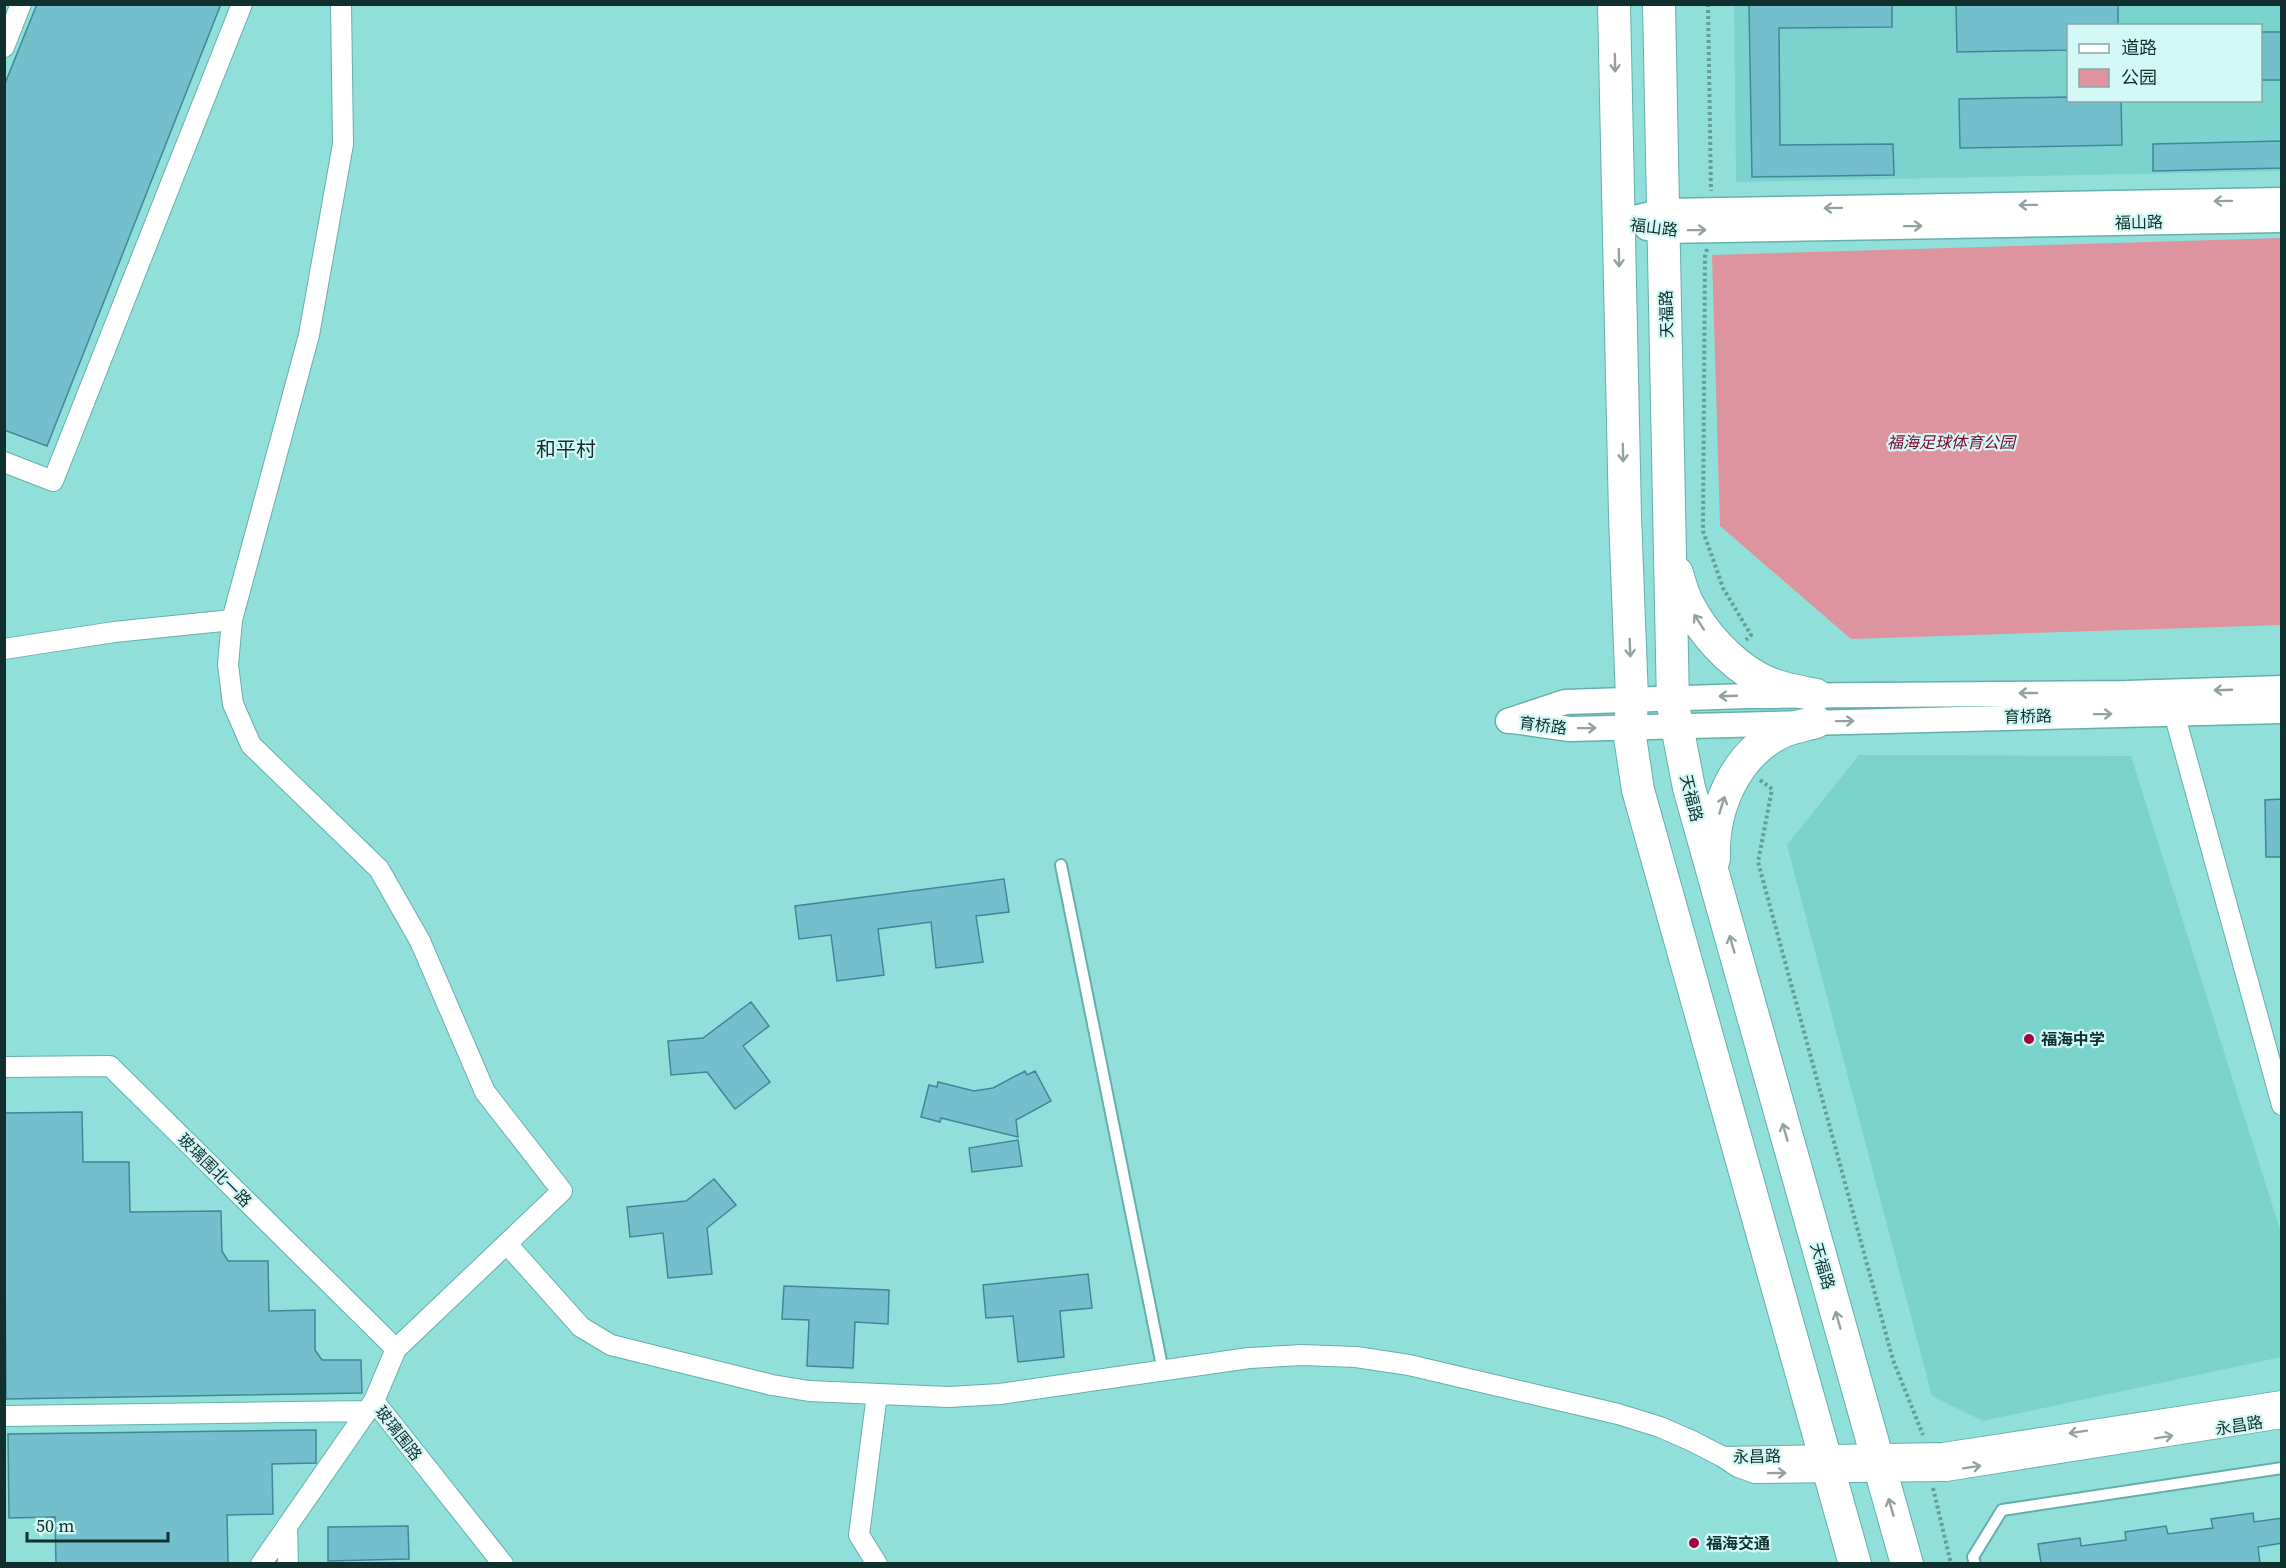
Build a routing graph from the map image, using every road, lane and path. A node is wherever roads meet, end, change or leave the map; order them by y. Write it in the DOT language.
graph roads {
  1 [pos="21,4"];
  2 [pos="242,4"];
  3 [pos="341,4"];
  4 [pos="1614,4"];
  5 [pos="1659,4"];
  6 [pos="1707,4"];
  7 [pos="4,47"];
  8 [pos="2282,200"];
  9 [pos="1712,220"];
  10 [pos="2282,220"];
  11 [pos="1664,221"];
  12 [pos="1618,222"];
  13 [pos="4,462"];
  14 [pos="1670,538"];
  15 [pos="232,620"];
  16 [pos="1742,645"];
  17 [pos="4,649"];
  18 [pos="2282,688"];
  19 [pos="1816,708"];
  20 [pos="2282,711"];
  21 [pos="1675,712"];
  22 [pos="1631,713"];
  23 [pos="2174,713"];
  24 [pos="1756,777"];
  25 [pos="1061,865"];
  26 [pos="1715,884"];
  27 [pos="4,1067"];
  28 [pos="2282,1106"];
  29 [pos="507,1244"];
  30 [pos="396,1349"];
  31 [pos="1162,1371"];
  32 [pos="877,1394"];
  33 [pos="2282,1401"];
  34 [pos="370,1406"];
  35 [pos="4,1416"];
  36 [pos="2282,1418"];
  37 [pos="1931,1462"];
  38 [pos="1878,1463"];
  39 [pos="1826,1464"];
  40 [pos="2282,1468"];
  41 [pos="287,1526"];
  42 [pos="261,1563"];
  43 [pos="288,1563"];
  44 [pos="503,1563"];
  45 [pos="877,1563"];
  46 [pos="1855,1563"];
  47 [pos="1907,1563"];
  48 [pos="1951,1563"];
  49 [pos="1975,1563"];
  1 -- 7 [label="street"];
  2 -- 13 [label="street"];
  3 -- 15 [label="street"];
  4 -- 12 [label="main road, one-way"];
  5 -- 11 [label="main road, 天福路"];
  6 -- 9 [label="path"];
  8 -- 9 [label="street, 福山路, one-way"];
  9 -- 10 [label="street, 福山路, one-way"];
  9 -- 11 [label="street, 福山路"];
  9 -- 16 [label="path"];
  11 -- 12 [label="street, 福山路"];
  11 -- 14 [label="main road, 天福路"];
  12 -- 22 [label="main road, one-way"];
  19 -- 14 [label="main road, one-way"];
  14 -- 21 [label="main road, 天福路"];
  15 -- 17 [label="street"];
  15 -- 29 [label="street"];
  18 -- 19 [label="street, 育桥路, one-way"];
  19 -- 21 [label="street, 育桥路"];
  19 -- 23 [label="street, 育桥路, one-way"];
  26 -- 19 [label="main road, one-way"];
  20 -- 23 [label="street, 育桥路"];
  21 -- 22 [label="street, 育桥路"];
  21 -- 26 [label="main road, 天福路"];
  22 -- 39 [label="main road, one-way"];
  23 -- 28 [label="street"];
  24 -- 37 [label="path"];
  25 -- 31 [label="lane"];
  38 -- 26 [label="main road, 天福路, one-way"];
  27 -- 30 [label="street, 玻璃围北一路"];
  29 -- 30 [label="street"];
  29 -- 32 [label="street"];
  30 -- 34 [label="street"];
  31 -- 32 [label="street"];
  31 -- 39 [label="street, 永昌路"];
  32 -- 45 [label="street"];
  33 -- 37 [label="street, 永昌路, one-way"];
  34 -- 35 [label="street"];
  34 -- 41 [label="street, 玻璃围路"];
  34 -- 44 [label="street, 玻璃围路"];
  37 -- 36 [label="street, 永昌路, one-way"];
  37 -- 38 [label="street, 永昌路"];
  37 -- 48 [label="path"];
  38 -- 39 [label="street, 永昌路"];
  47 -- 38 [label="main road, 天福路, one-way"];
  39 -- 46 [label="main road"];
  40 -- 49 [label="lane"];
  41 -- 42 [label="street, 玻璃围路"];
  41 -- 43 [label="street"];
}
